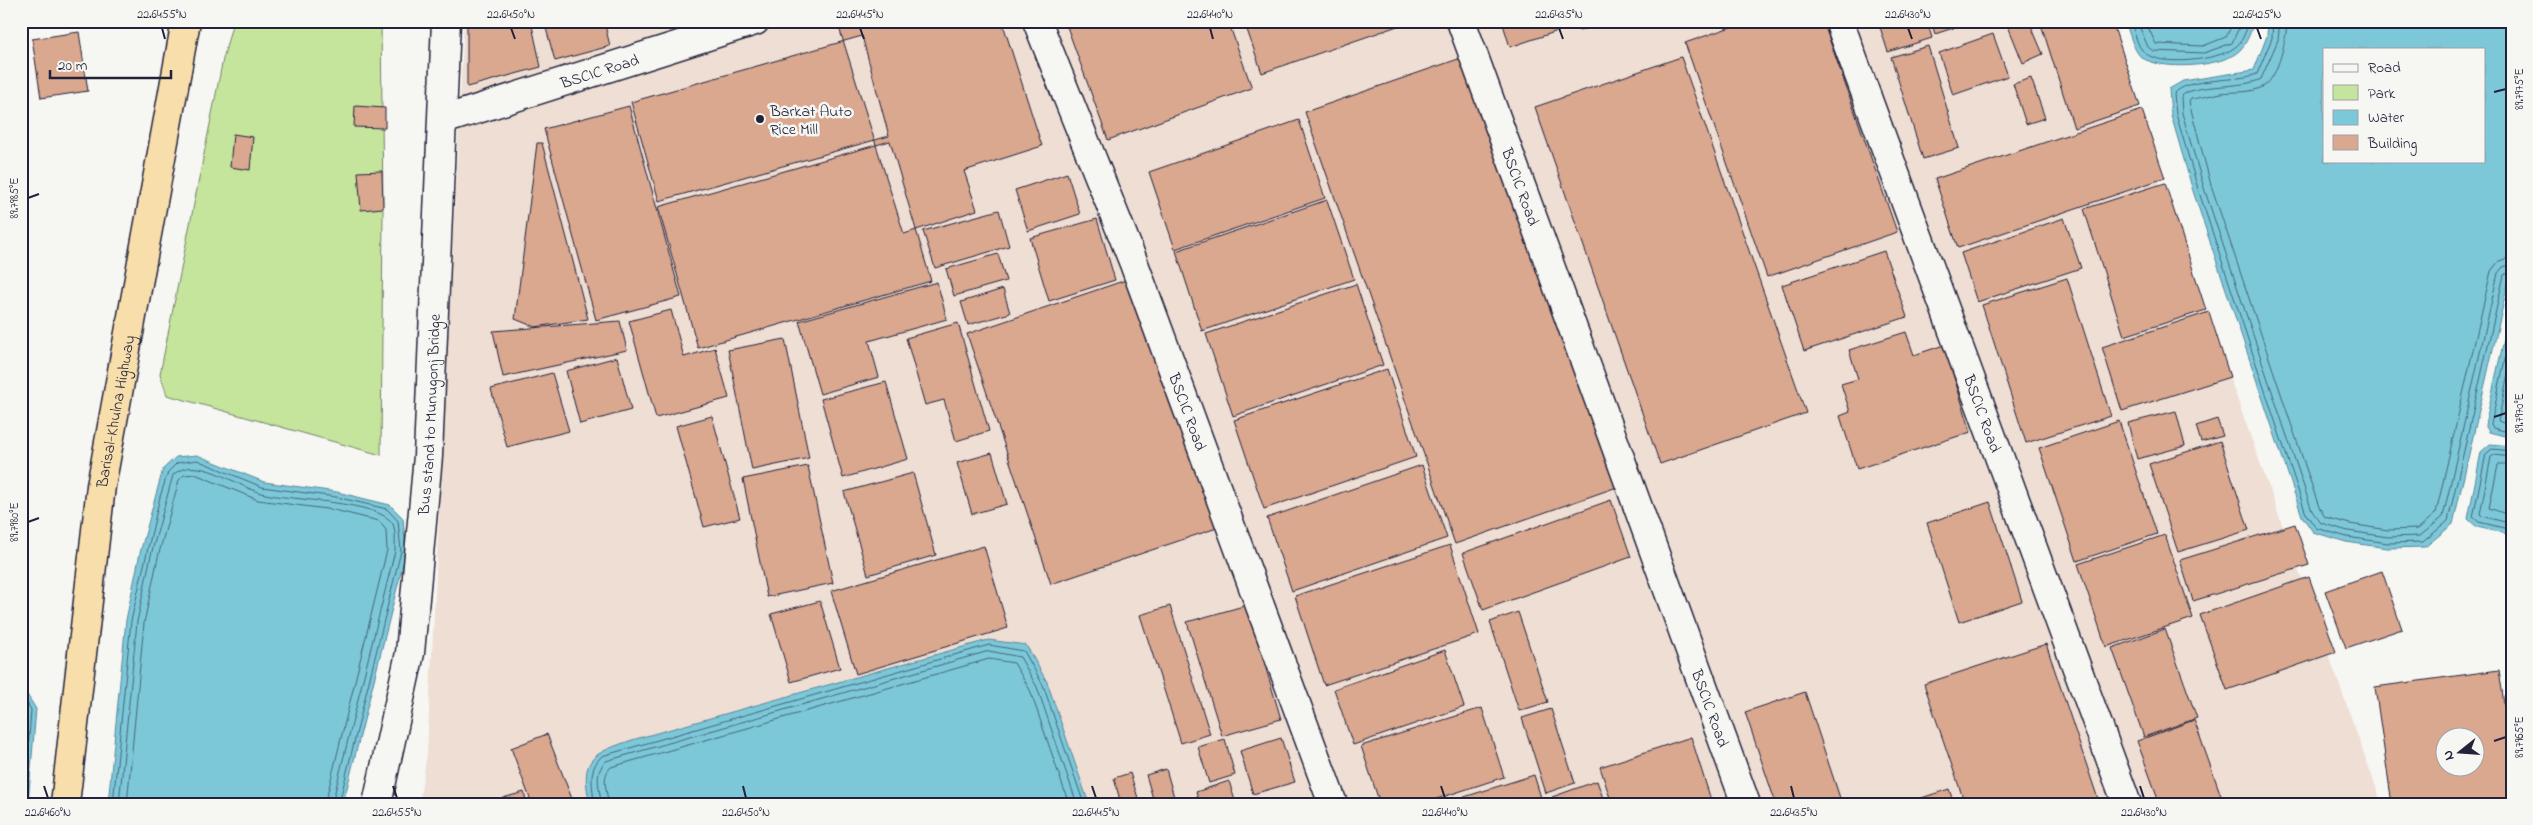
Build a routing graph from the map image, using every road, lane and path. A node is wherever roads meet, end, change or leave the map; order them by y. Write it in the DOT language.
graph roads {
  1 [pos="186,21"];
  2 [pos="446,21"];
  3 [pos="755,21"];
  4 [pos="1037,21"];
  5 [pos="1461,21"];
  6 [pos="1840,21"];
  7 [pos="443,120"];
  8 [pos="65,804"];
  9 [pos="377,804"];
  10 [pos="1333,804"];
  11 [pos="1746,804"];
  12 [pos="2127,804"];
  1 -- 8 [label="highway, Barisal-Khulna Highway"];
  2 -- 7 [label="street, Bus stand to Munugonj Bridge"];
  3 -- 7 [label="street, BSCIC Road"];
  4 -- 10 [label="street, BSCIC Road"];
  5 -- 11 [label="street, BSCIC Road"];
  6 -- 12 [label="street, BSCIC Road"];
  7 -- 9 [label="street, Bus stand to Munugonj Bridge"];
}
